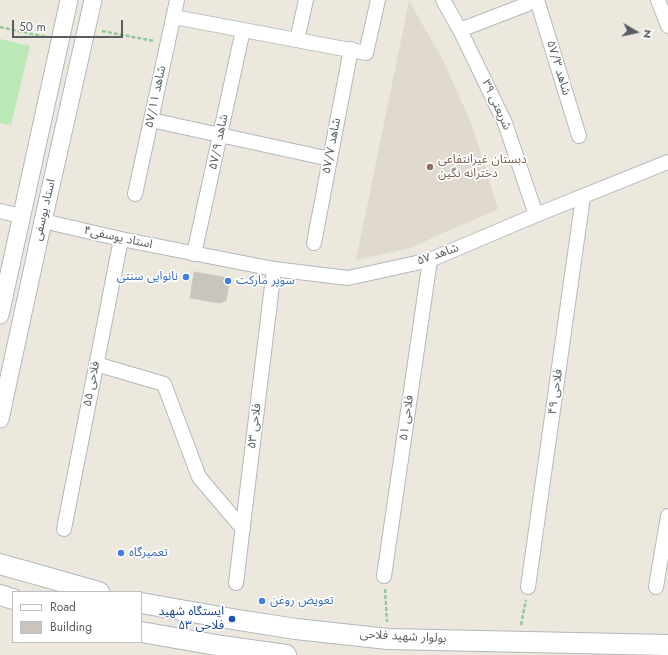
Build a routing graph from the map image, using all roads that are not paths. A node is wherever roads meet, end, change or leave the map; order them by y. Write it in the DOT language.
graph roads {
  1 [pos="69,0"];
  2 [pos="93,0"];
  3 [pos="177,0"];
  4 [pos="306,0"];
  5 [pos="378,0"];
  6 [pos="443,0"];
  7 [pos="658,0"];
  8 [pos="529,1"];
  9 [pos="174,17"];
  10 [pos="668,26"];
  11 [pos="243,30"];
  12 [pos="460,30"];
  13 [pos="297,40"];
  14 [pos="351,49"];
  15 [pos="151,120"];
  16 [pos="220,135"];
  17 [pos="579,136"];
  18 [pos="330,159"];
  19 [pos="668,162"];
  20 [pos="135,194"];
  21 [pos="583,197"];
  22 [pos="0,211"];
  23 [pos="536,215"];
  24 [pos="21,216"];
  25 [pos="42,221"];
  26 [pos="120,239"];
  27 [pos="314,243"];
  28 [pos="194,254"];
  29 [pos="430,260"];
  30 [pos="274,269"];
  31 [pos="0,315"];
  32 [pos="96,364"];
  33 [pos="0,420"];
  34 [pos="668,516"];
  35 [pos="64,529"];
  36 [pos="242,529"];
  37 [pos="0,564"];
  38 [pos="384,576"];
  39 [pos="236,583"];
  40 [pos="528,587"];
  41 [pos="656,587"];
  42 [pos="95,591"];
  43 [pos="0,595"];
  44 [pos="12,599"];
  45 [pos="142,603"];
  46 [pos="142,632"];
  47 [pos="668,645"];
  48 [pos="286,655"];
  1 -- 24 [label="street, استاد یوسفی"];
  2 -- 25 [label="street, استاد یوسفی"];
  3 -- 9 [label="street, شاهد ۵۷/۱۱"];
  4 -- 13 [label="street"];
  5 -- 14 [label="street"];
  6 -- 12 [label="street, شریعتی ۳۹"];
  7 -- 10 [label="street"];
  8 -- 12 [label="street"];
  8 -- 17 [label="street, شاهد ۵۷/۳"];
  9 -- 11 [label="street"];
  9 -- 15 [label="street, شاهد ۵۷/۱۱"];
  11 -- 13 [label="street"];
  11 -- 16 [label="street, شاهد ۵۷/۹"];
  12 -- 23 [label="street, شریعتی ۳۹"];
  13 -- 14 [label="street"];
  14 -- 18 [label="street, شاهد ۵۷/۷"];
  15 -- 16 [label="street"];
  15 -- 20 [label="street, شاهد ۵۷/۱۱"];
  16 -- 18 [label="street"];
  16 -- 28 [label="street, شاهد ۵۷/۹"];
  18 -- 27 [label="street, شاهد ۵۷/۷"];
  19 -- 21 [label="street, شاهد ۵۷"];
  21 -- 23 [label="street, شاهد ۵۷"];
  21 -- 40 [label="street, فلاحی ۴۹"];
  22 -- 24 [label="street"];
  23 -- 29 [label="street, شاهد ۵۷"];
  24 -- 25 [label="street"];
  24 -- 31 [label="street, استاد یوسفی"];
  25 -- 26 [label="street, استاد یوسفی۴"];
  25 -- 33 [label="street, استاد یوسفی"];
  26 -- 28 [label="street, استاد یوسفی۴"];
  26 -- 32 [label="street, فلاحی ۵۵"];
  28 -- 30 [label="street, شاهد ۵۷"];
  29 -- 30 [label="street, شاهد ۵۷"];
  29 -- 38 [label="street, فلاحی ۵۱"];
  30 -- 36 [label="street, فلاحی ۵۳"];
  32 -- 35 [label="street, فلاحی ۵۵"];
  32 -- 36 [label="street"];
  34 -- 41 [label="street"];
  36 -- 39 [label="street, فلاحی ۵۳"];
  37 -- 42 [label="main road"];
  43 -- 44 [label="main road"];
  45 -- 47 [label="main road, بولوار شهید فلاحی"];
  46 -- 48 [label="main road"];
}
